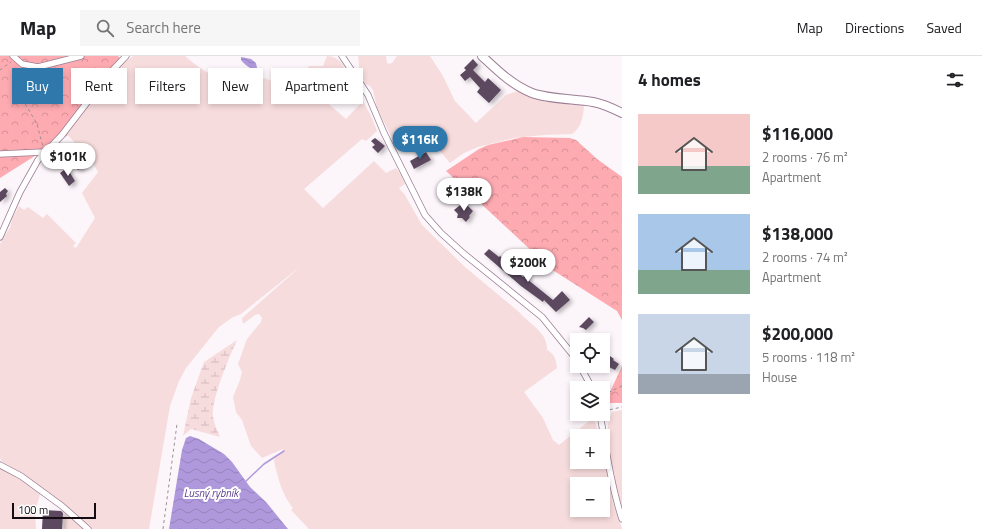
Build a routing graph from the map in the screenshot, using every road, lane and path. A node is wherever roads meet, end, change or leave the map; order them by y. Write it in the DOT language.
graph roads {
  1 [pos="13,56"];
  2 [pos="81,56"];
  3 [pos="126,56"];
  4 [pos="342,56"];
  5 [pos="482,56"];
  6 [pos="0,70"];
  7 [pos="25,104"];
  8 [pos="622,113"];
  9 [pos="44,152"];
  10 [pos="0,154"];
  11 [pos="0,237"];
  12 [pos="570,351"];
  13 [pos="622,386"];
  14 [pos="610,392"];
  15 [pos="622,407"];
  16 [pos="610,410"];
  17 [pos="601,421"];
  18 [pos="177,424"];
  19 [pos="0,465"];
  20 [pos="622,520"];
  21 [pos="88,529"];
  22 [pos="163,529"];
  1 -- 2 [label="street"];
  1 -- 6 [label="path"];
  3 -- 9 [label="street"];
  4 -- 12 [label="street"];
  5 -- 8 [label="street"];
  7 -- 9 [label="path"];
  9 -- 10 [label="street"];
  9 -- 11 [label="street"];
  13 -- 14 [label="path"];
  15 -- 16 [label="path"];
  17 -- 20 [label="street"];
  18 -- 22 [label="path"];
  19 -- 21 [label="street"];
}
